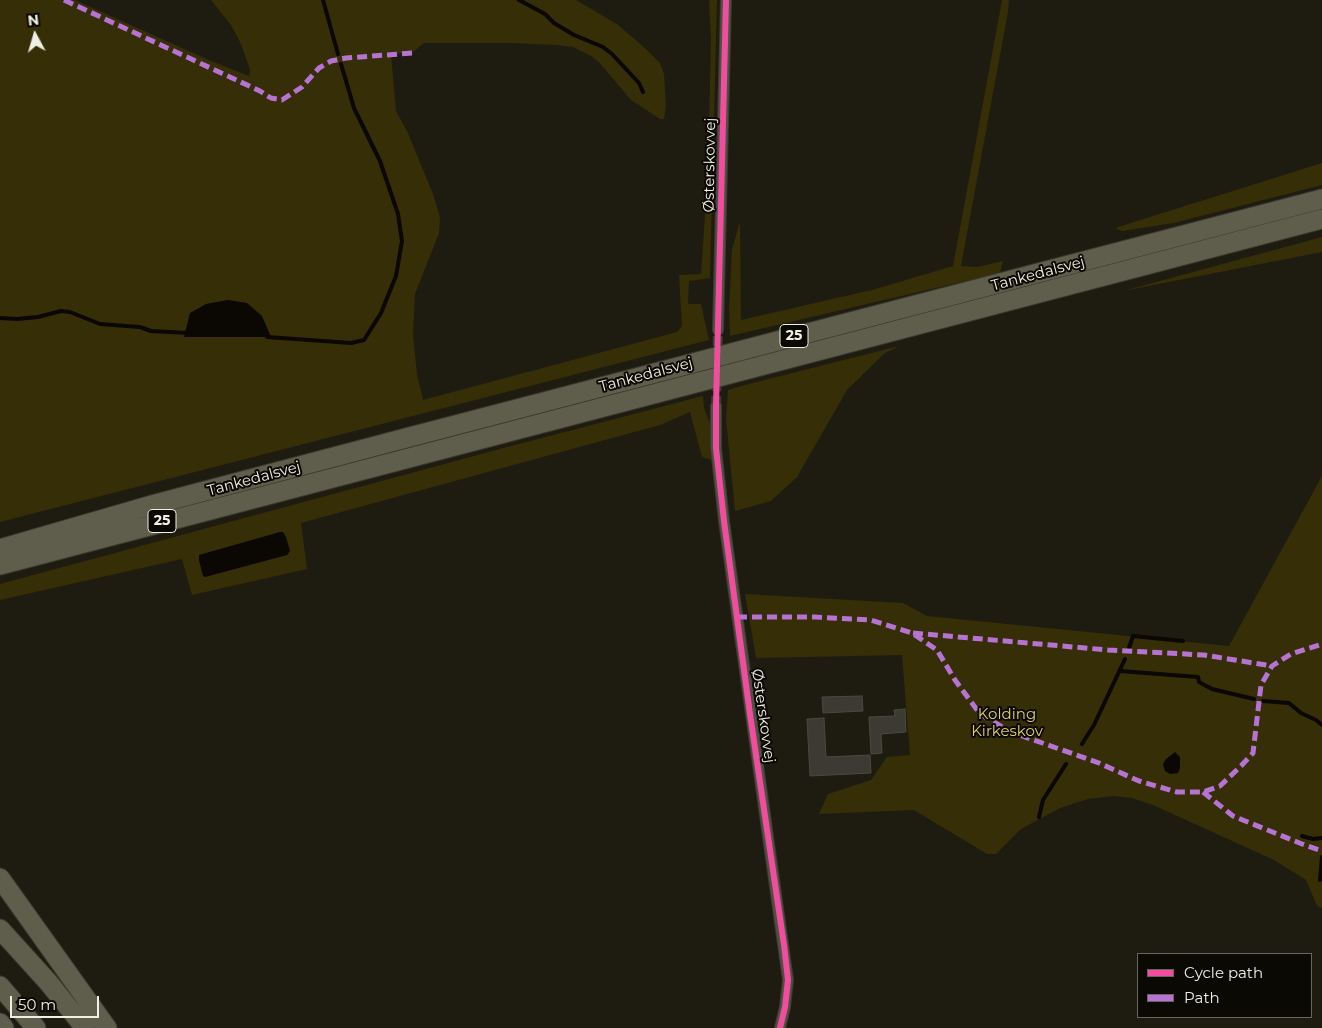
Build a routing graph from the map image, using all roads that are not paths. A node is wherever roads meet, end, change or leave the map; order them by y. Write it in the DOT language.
graph roads {
  1 [pos="726,0"];
  2 [pos="1322,199"];
  3 [pos="1322,219"];
  4 [pos="718,330"];
  5 [pos="716,406"];
  6 [pos="0,540"];
  7 [pos="48,543"];
  8 [pos="0,549"];
  9 [pos="0,565"];
  10 [pos="0,572"];
  11 [pos="0,878"];
  12 [pos="0,929"];
  13 [pos="0,986"];
  14 [pos="0,1023"];
  15 [pos="4,1028"];
  16 [pos="36,1028"];
  17 [pos="85,1028"];
  18 [pos="108,1028"];
  19 [pos="780,1028"];
  1 -- 4 [label="street, Østerskovvej"];
  2 -- 7 [label="highway, Tankedalsvej / 25"];
  3 -- 7 [label="highway, Tankedalsvej / 25"];
  5 -- 19 [label="street, Østerskovvej"];
  6 -- 7 [label="highway"];
  7 -- 8 [label="highway, Tankedalsvej / 25"];
  7 -- 9 [label="highway, Tankedalsvej / 25"];
  7 -- 10 [label="highway"];
  11 -- 18 [label="highway"];
  12 -- 17 [label="highway"];
  13 -- 16 [label="highway"];
  14 -- 15 [label="highway"];
}
